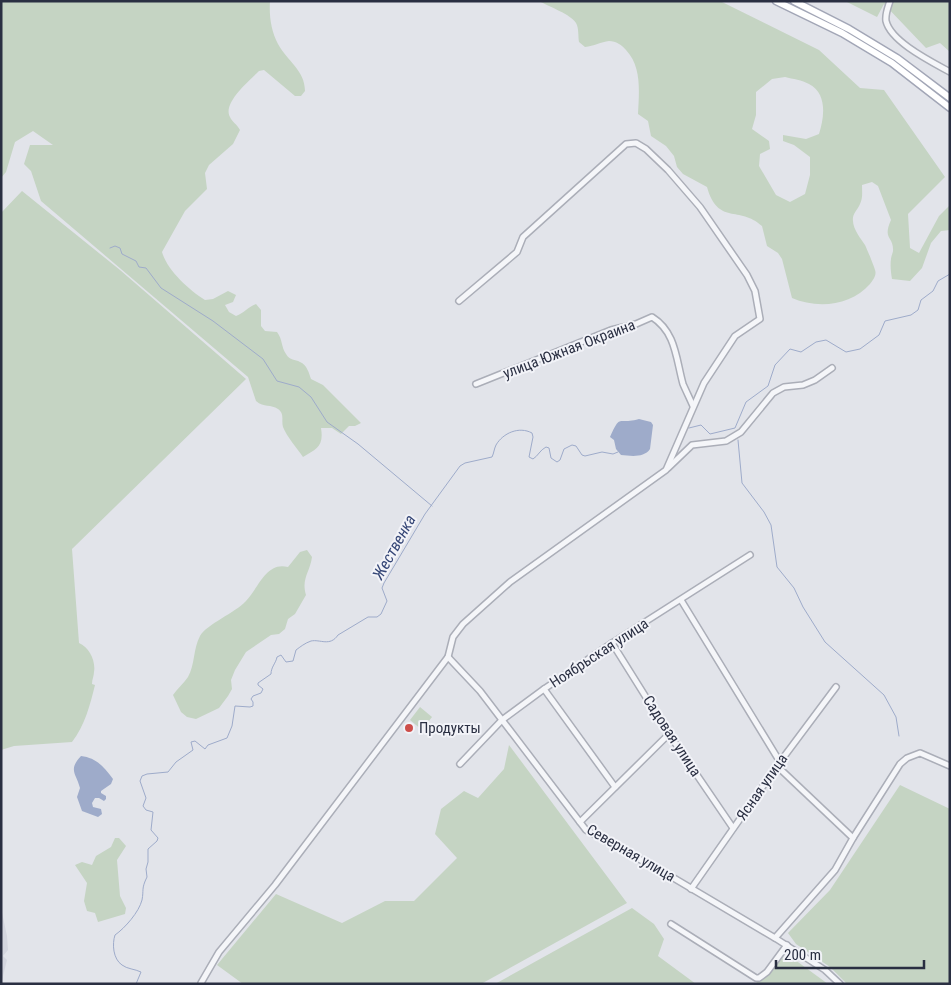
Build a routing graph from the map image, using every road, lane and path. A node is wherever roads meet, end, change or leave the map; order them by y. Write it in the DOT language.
graph roads {
  1 [pos="776,1"];
  2 [pos="794,1"];
  3 [pos="890,1"];
  4 [pos="950,72"];
  5 [pos="950,98"];
  6 [pos="950,108"];
  7 [pos="459,302"];
  8 [pos="832,368"];
  9 [pos="476,384"];
  10 [pos="693,406"];
  11 [pos="666,470"];
  12 [pos="750,555"];
  13 [pos="681,600"];
  14 [pos="612,643"];
  15 [pos="448,657"];
  16 [pos="836,687"];
  17 [pos="544,689"];
  18 [pos="502,720"];
  19 [pos="669,734"];
  20 [pos="460,764"];
  21 [pos="778,764"];
  22 [pos="950,766"];
  23 [pos="615,787"];
  24 [pos="580,822"];
  25 [pos="733,828"];
  26 [pos="853,838"];
  27 [pos="691,889"];
  28 [pos="671,924"];
  29 [pos="775,938"];
  30 [pos="787,945"];
  31 [pos="201,983"];
  32 [pos="840,984"];
  1 -- 6 [label="main road"];
  2 -- 5 [label="main road"];
  3 -- 4 [label="street"];
  7 -- 10 [label="street"];
  8 -- 11 [label="street"];
  9 -- 10 [label="street, улица Южная Окраина"];
  10 -- 11 [label="street"];
  11 -- 15 [label="street"];
  12 -- 13 [label="street, Ноябрьская улица"];
  13 -- 14 [label="street, Ноябрьская улица"];
  13 -- 21 [label="street"];
  14 -- 17 [label="street, Ноябрьская улица"];
  14 -- 19 [label="street, Садовая улица"];
  15 -- 18 [label="street, Северная улица"];
  15 -- 31 [label="street"];
  16 -- 21 [label="street, Ясная улица"];
  17 -- 18 [label="street, Ноябрьская улица"];
  17 -- 23 [label="street"];
  18 -- 20 [label="street, Ноябрьская улица"];
  18 -- 24 [label="street, Северная улица"];
  19 -- 23 [label="street"];
  19 -- 25 [label="street, Садовая улица"];
  21 -- 25 [label="street, Ясная улица"];
  21 -- 26 [label="street"];
  22 -- 26 [label="street"];
  23 -- 24 [label="street"];
  24 -- 27 [label="street, Северная улица"];
  25 -- 27 [label="street, Ясная улица"];
  26 -- 29 [label="street"];
  27 -- 29 [label="street, Северная улица"];
  28 -- 30 [label="street"];
  29 -- 30 [label="street, Северная улица"];
  30 -- 32 [label="street"];
}
